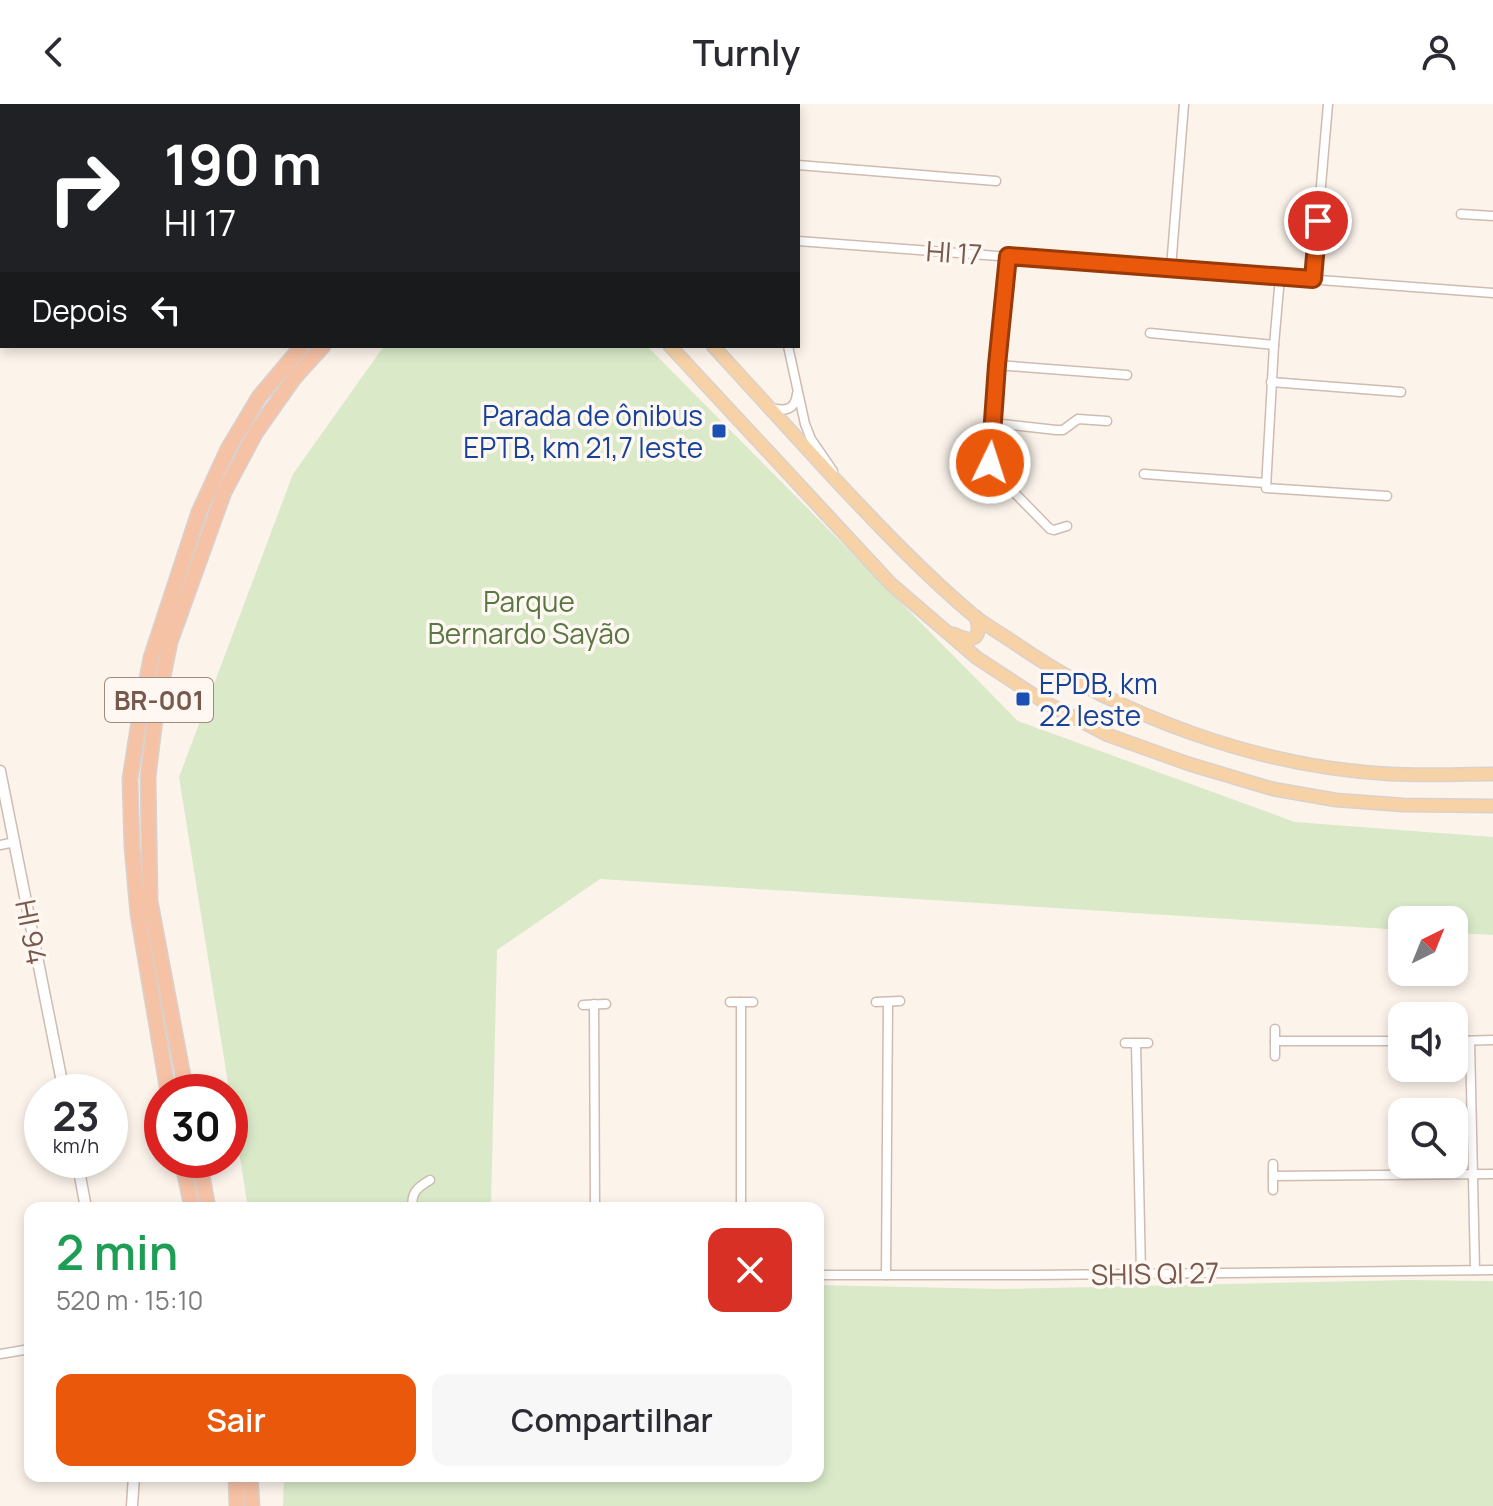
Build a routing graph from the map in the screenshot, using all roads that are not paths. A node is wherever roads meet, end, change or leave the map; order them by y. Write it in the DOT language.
graph roads {
  1 [pos="1184,104"];
  2 [pos="1328,104"];
  3 [pos="800,165"];
  4 [pos="996,181"];
  5 [pos="1461,214"];
  6 [pos="1493,216"];
  7 [pos="800,241"];
  8 [pos="1008,256"];
  9 [pos="1171,268"];
  10 [pos="1280,277"];
  11 [pos="1313,279"];
  12 [pos="1493,293"];
  13 [pos="1150,333"];
  14 [pos="1274,345"];
  15 [pos="300,348"];
  16 [pos="321,348"];
  17 [pos="672,348"];
  18 [pos="715,348"];
  19 [pos="788,348"];
  20 [pos="997,365"];
  21 [pos="1127,375"];
  22 [pos="1271,382"];
  23 [pos="798,389"];
  24 [pos="1401,392"];
  25 [pos="770,408"];
  26 [pos="1107,421"];
  27 [pos="993,423"];
  28 [pos="1144,474"];
  29 [pos="1266,485"];
  30 [pos="1387,496"];
  31 [pos="855,500"];
  32 [pos="1067,526"];
  33 [pos="976,617"];
  34 [pos="931,619"];
  35 [pos="0,771"];
  36 [pos="1493,774"];
  37 [pos="1493,806"];
  38 [pos="15,842"];
  39 [pos="0,845"];
  40 [pos="900,1001"];
  41 [pos="730,1002"];
  42 [pos="741,1002"];
  43 [pos="753,1002"];
  44 [pos="876,1002"];
  45 [pos="888,1002"];
  46 [pos="594,1004"];
  47 [pos="606,1004"];
  48 [pos="583,1005"];
  49 [pos="1275,1029"];
  50 [pos="1493,1040"];
  51 [pos="1275,1041"];
  52 [pos="1388,1041"];
  53 [pos="1470,1041"];
  54 [pos="1125,1043"];
  55 [pos="1136,1043"];
  56 [pos="1148,1043"];
  57 [pos="1275,1056"];
  58 [pos="60,1074"];
  59 [pos="165,1074"];
  60 [pos="183,1074"];
  61 [pos="1273,1164"];
  62 [pos="1472,1174"];
  63 [pos="1493,1174"];
  64 [pos="1273,1176"];
  65 [pos="80,1178"];
  66 [pos="186,1178"];
  67 [pos="202,1178"];
  68 [pos="430,1180"];
  69 [pos="1273,1190"];
  70 [pos="85,1202"];
  71 [pos="191,1202"];
  72 [pos="207,1202"];
  73 [pos="412,1202"];
  74 [pos="595,1202"];
  75 [pos="741,1202"];
  76 [pos="1475,1270"];
  77 [pos="1493,1270"];
  78 [pos="1141,1273"];
  79 [pos="824,1275"];
  80 [pos="886,1275"];
  81 [pos="24,1350"];
  82 [pos="0,1354"];
  83 [pos="134,1482"];
  84 [pos="236,1482"];
  85 [pos="250,1482"];
  86 [pos="132,1506"];
  87 [pos="237,1506"];
  88 [pos="252,1506"];
  1 -- 9 [label="street"];
  2 -- 11 [label="street"];
  3 -- 4 [label="street"];
  5 -- 6 [label="street"];
  7 -- 8 [label="street, HI 17"];
  8 -- 9 [label="street, HI 17"];
  8 -- 20 [label="street"];
  9 -- 10 [label="street, HI 17"];
  10 -- 11 [label="street, HI 17"];
  10 -- 14 [label="street"];
  11 -- 12 [label="street, HI 17"];
  13 -- 14 [label="street"];
  14 -- 22 [label="street"];
  15 -- 59 [label="highway, BR-001"];
  16 -- 60 [label="highway, BR-001"];
  17 -- 34 [label="main road"];
  18 -- 25 [label="main road"];
  19 -- 23 [label="street"];
  20 -- 21 [label="street"];
  20 -- 27 [label="street"];
  22 -- 24 [label="street"];
  22 -- 29 [label="street"];
  23 -- 25 [label="street"];
  23 -- 31 [label="street"];
  25 -- 31 [label="main road"];
  26 -- 27 [label="street"];
  27 -- 32 [label="street"];
  28 -- 29 [label="street"];
  29 -- 30 [label="street"];
  31 -- 33 [label="main road"];
  33 -- 34 [label="main road"];
  33 -- 36 [label="main road"];
  34 -- 37 [label="main road"];
  35 -- 38 [label="street, HI 94"];
  38 -- 39 [label="street"];
  38 -- 58 [label="street, HI 94"];
  40 -- 45 [label="street"];
  41 -- 42 [label="street"];
  42 -- 43 [label="street"];
  42 -- 75 [label="street"];
  44 -- 45 [label="street"];
  45 -- 80 [label="street"];
  46 -- 47 [label="street"];
  46 -- 48 [label="street"];
  46 -- 74 [label="street"];
  49 -- 51 [label="street"];
  50 -- 53 [label="street"];
  51 -- 52 [label="street"];
  51 -- 57 [label="street"];
  53 -- 62 [label="street"];
  54 -- 55 [label="street"];
  55 -- 56 [label="street"];
  55 -- 78 [label="street"];
  61 -- 64 [label="street"];
  62 -- 63 [label="street"];
  62 -- 64 [label="street"];
  62 -- 76 [label="street"];
  64 -- 69 [label="street"];
  65 -- 70 [label="street"];
  66 -- 71 [label="highway"];
  67 -- 72 [label="highway"];
  68 -- 73 [label="street"];
  76 -- 77 [label="street, SHIS QI 27"];
  76 -- 78 [label="street, SHIS QI 27"];
  78 -- 80 [label="street, SHIS QI 27"];
  79 -- 80 [label="street, SHIS QI 27"];
  81 -- 82 [label="street"];
  83 -- 86 [label="street"];
  84 -- 87 [label="highway"];
  85 -- 88 [label="highway"];
}
